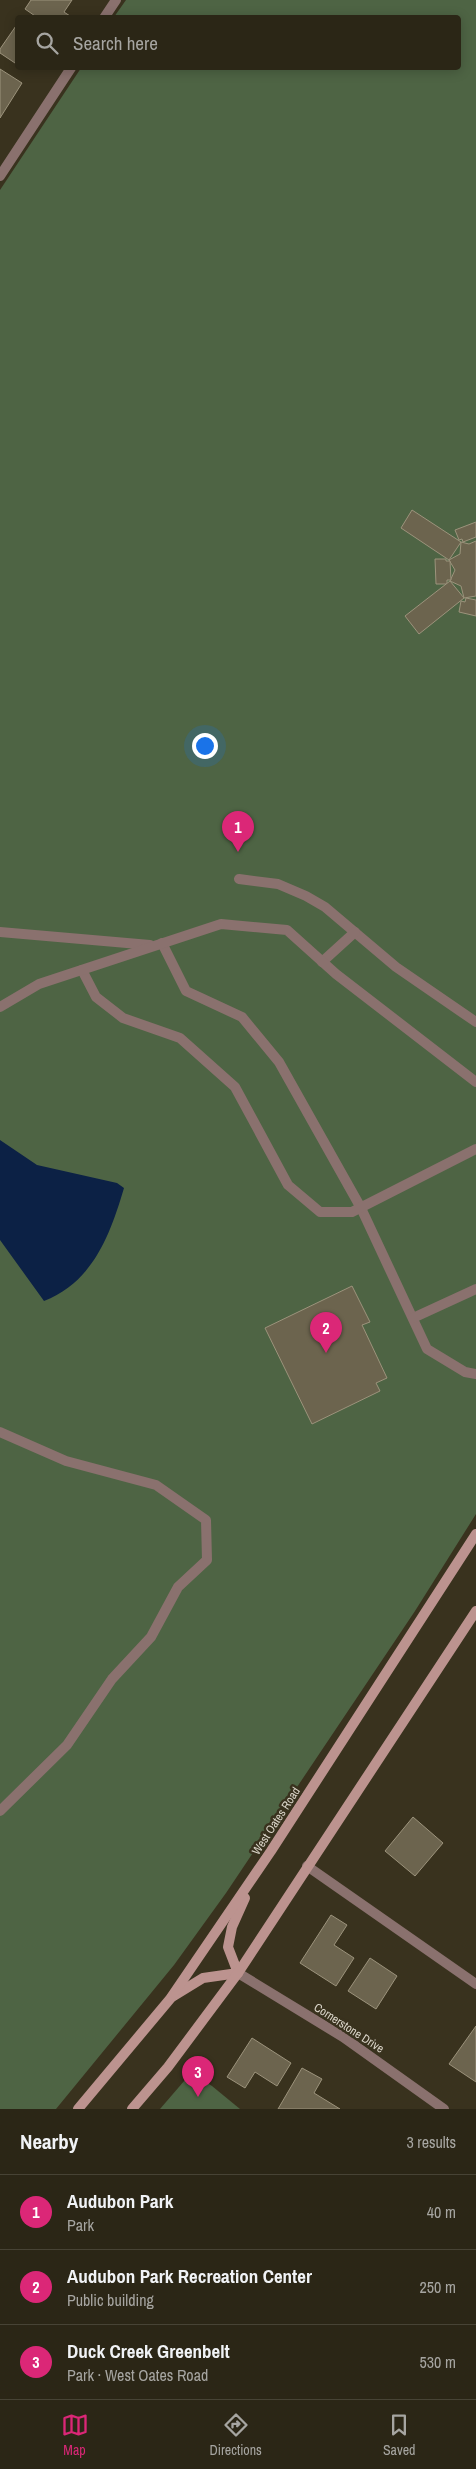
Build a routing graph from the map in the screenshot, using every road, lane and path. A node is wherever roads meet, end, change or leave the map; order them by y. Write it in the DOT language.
graph roads {
  1 [pos="116,0"];
  2 [pos="106,15"];
  3 [pos="71,70"];
  4 [pos="0,176"];
  5 [pos="239,879"];
  6 [pos="0,932"];
  7 [pos="355,932"];
  8 [pos="159,944"];
  9 [pos="322,962"];
  10 [pos="82,970"];
  11 [pos="0,1007"];
  12 [pos="476,1022"];
  13 [pos="476,1082"];
  14 [pos="476,1149"];
  15 [pos="361,1208"];
  16 [pos="476,1289"];
  17 [pos="412,1318"];
  18 [pos="476,1374"];
  19 [pos="0,1432"];
  20 [pos="476,1534"];
  21 [pos="476,1611"];
  22 [pos="0,1811"];
  23 [pos="271,1851"];
  24 [pos="307,1866"];
  25 [pos="238,1972"];
  26 [pos="476,1984"];
  27 [pos="170,1998"];
  28 [pos="78,2109"];
  29 [pos="132,2109"];
  30 [pos="444,2109"];
  1 -- 2 [label="street"];
  3 -- 4 [label="street"];
  5 -- 7 [label="street"];
  6 -- 8 [label="street"];
  7 -- 9 [label="street"];
  7 -- 12 [label="street"];
  8 -- 9 [label="street"];
  8 -- 10 [label="street"];
  8 -- 15 [label="street"];
  9 -- 13 [label="street"];
  10 -- 11 [label="street"];
  10 -- 15 [label="street"];
  14 -- 15 [label="street"];
  15 -- 17 [label="street"];
  16 -- 17 [label="street"];
  17 -- 18 [label="street"];
  19 -- 22 [label="street"];
  20 -- 23 [label="main road, West Oates Road"];
  21 -- 24 [label="main road"];
  23 -- 25 [label="main road"];
  23 -- 27 [label="main road, West Oates Road"];
  24 -- 25 [label="main road"];
  24 -- 26 [label="street"];
  25 -- 27 [label="main road"];
  25 -- 29 [label="main road"];
  25 -- 30 [label="street, Cornerstone Drive"];
  27 -- 28 [label="main road, West Oates Road"];
}
